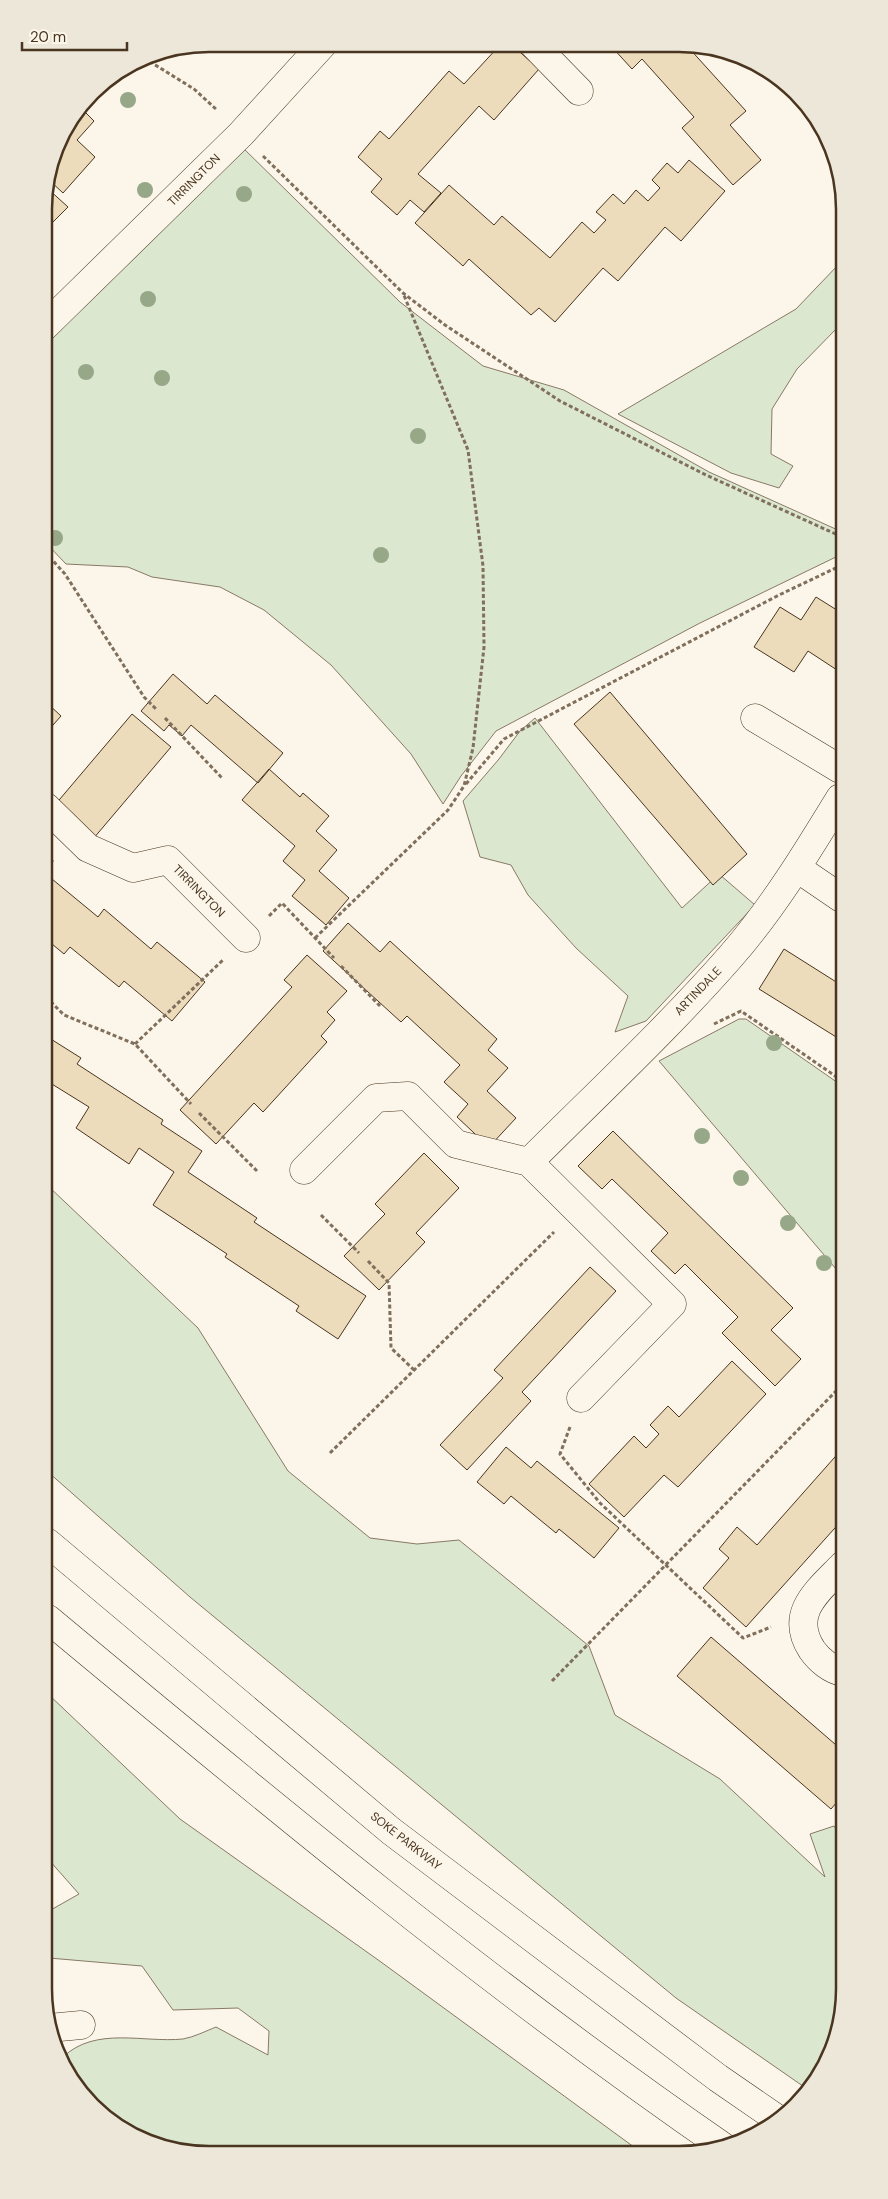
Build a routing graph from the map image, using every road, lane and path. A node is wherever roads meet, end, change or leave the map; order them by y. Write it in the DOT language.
graph roads {
  1 [pos="316,52"];
  2 [pos="541,52"];
  3 [pos="153,64"];
  4 [pos="579,91"];
  5 [pos="217,110"];
  6 [pos="263,155"];
  7 [pos="403,293"];
  8 [pos="53,309"];
  9 [pos="836,534"];
  10 [pos="53,561"];
  11 [pos="836,568"];
  12 [pos="157,710"];
  13 [pos="165,718"];
  14 [pos="755,718"];
  15 [pos="836,766"];
  16 [pos="222,778"];
  17 [pos="464,786"];
  18 [pos="836,805"];
  19 [pos="53,813"];
  20 [pos="797,868"];
  21 [pos="836,894"];
  22 [pos="246,938"];
  23 [pos="315,938"];
  24 [pos="341,966"];
  25 [pos="53,1004"];
  26 [pos="380,1006"];
  27 [pos="708,1027"];
  28 [pos="836,1076"];
  29 [pos="191,1104"];
  30 [pos="199,1113"];
  31 [pos="529,1162"];
  32 [pos="304,1170"];
  33 [pos="258,1172"];
  34 [pos="577,1209"];
  35 [pos="321,1215"];
  36 [pos="359,1253"];
  37 [pos="368,1261"];
  38 [pos="414,1370"];
  39 [pos="835,1392"];
  40 [pos="581,1398"];
  41 [pos="330,1453"];
  42 [pos="52,1548"];
  43 [pos="665,1567"];
  44 [pos="835,1573"];
  45 [pos="803,1616"];
  46 [pos="52,1622"];
  47 [pos="835,1670"];
  48 [pos="552,1681"];
  49 [pos="81,2025"];
  50 [pos="57,2027"];
  51 [pos="772,2115"];
  52 [pos="715,2142"];
  1 -- 8 [label="main road, TIRRINGTON"];
  2 -- 4 [label="main road"];
  3 -- 5 [label="path"];
  6 -- 7 [label="path"];
  7 -- 9 [label="path"];
  7 -- 17 [label="path"];
  10 -- 12 [label="path"];
  11 -- 17 [label="path"];
  13 -- 16 [label="path"];
  14 -- 15 [label="main road"];
  17 -- 23 [label="path"];
  18 -- 20 [label="main road, ARTINDALE"];
  19 -- 22 [label="main road, TIRRINGTON"];
  20 -- 21 [label="main road"];
  20 -- 31 [label="main road, ARTINDALE"];
  24 -- 26 [label="path"];
  25 -- 29 [label="path"];
  27 -- 28 [label="path"];
  30 -- 33 [label="path"];
  31 -- 32 [label="main road"];
  31 -- 34 [label="main road"];
  34 -- 38 [label="path"];
  34 -- 40 [label="main road"];
  35 -- 36 [label="path"];
  37 -- 38 [label="path"];
  38 -- 41 [label="path"];
  39 -- 43 [label="path"];
  40 -- 43 [label="path"];
  42 -- 51 [label="main road, SOKE PARKWAY"];
  43 -- 45 [label="path"];
  43 -- 48 [label="path"];
  44 -- 45 [label="main road"];
  45 -- 47 [label="main road"];
  46 -- 52 [label="main road"];
  49 -- 50 [label="main road"];
}
